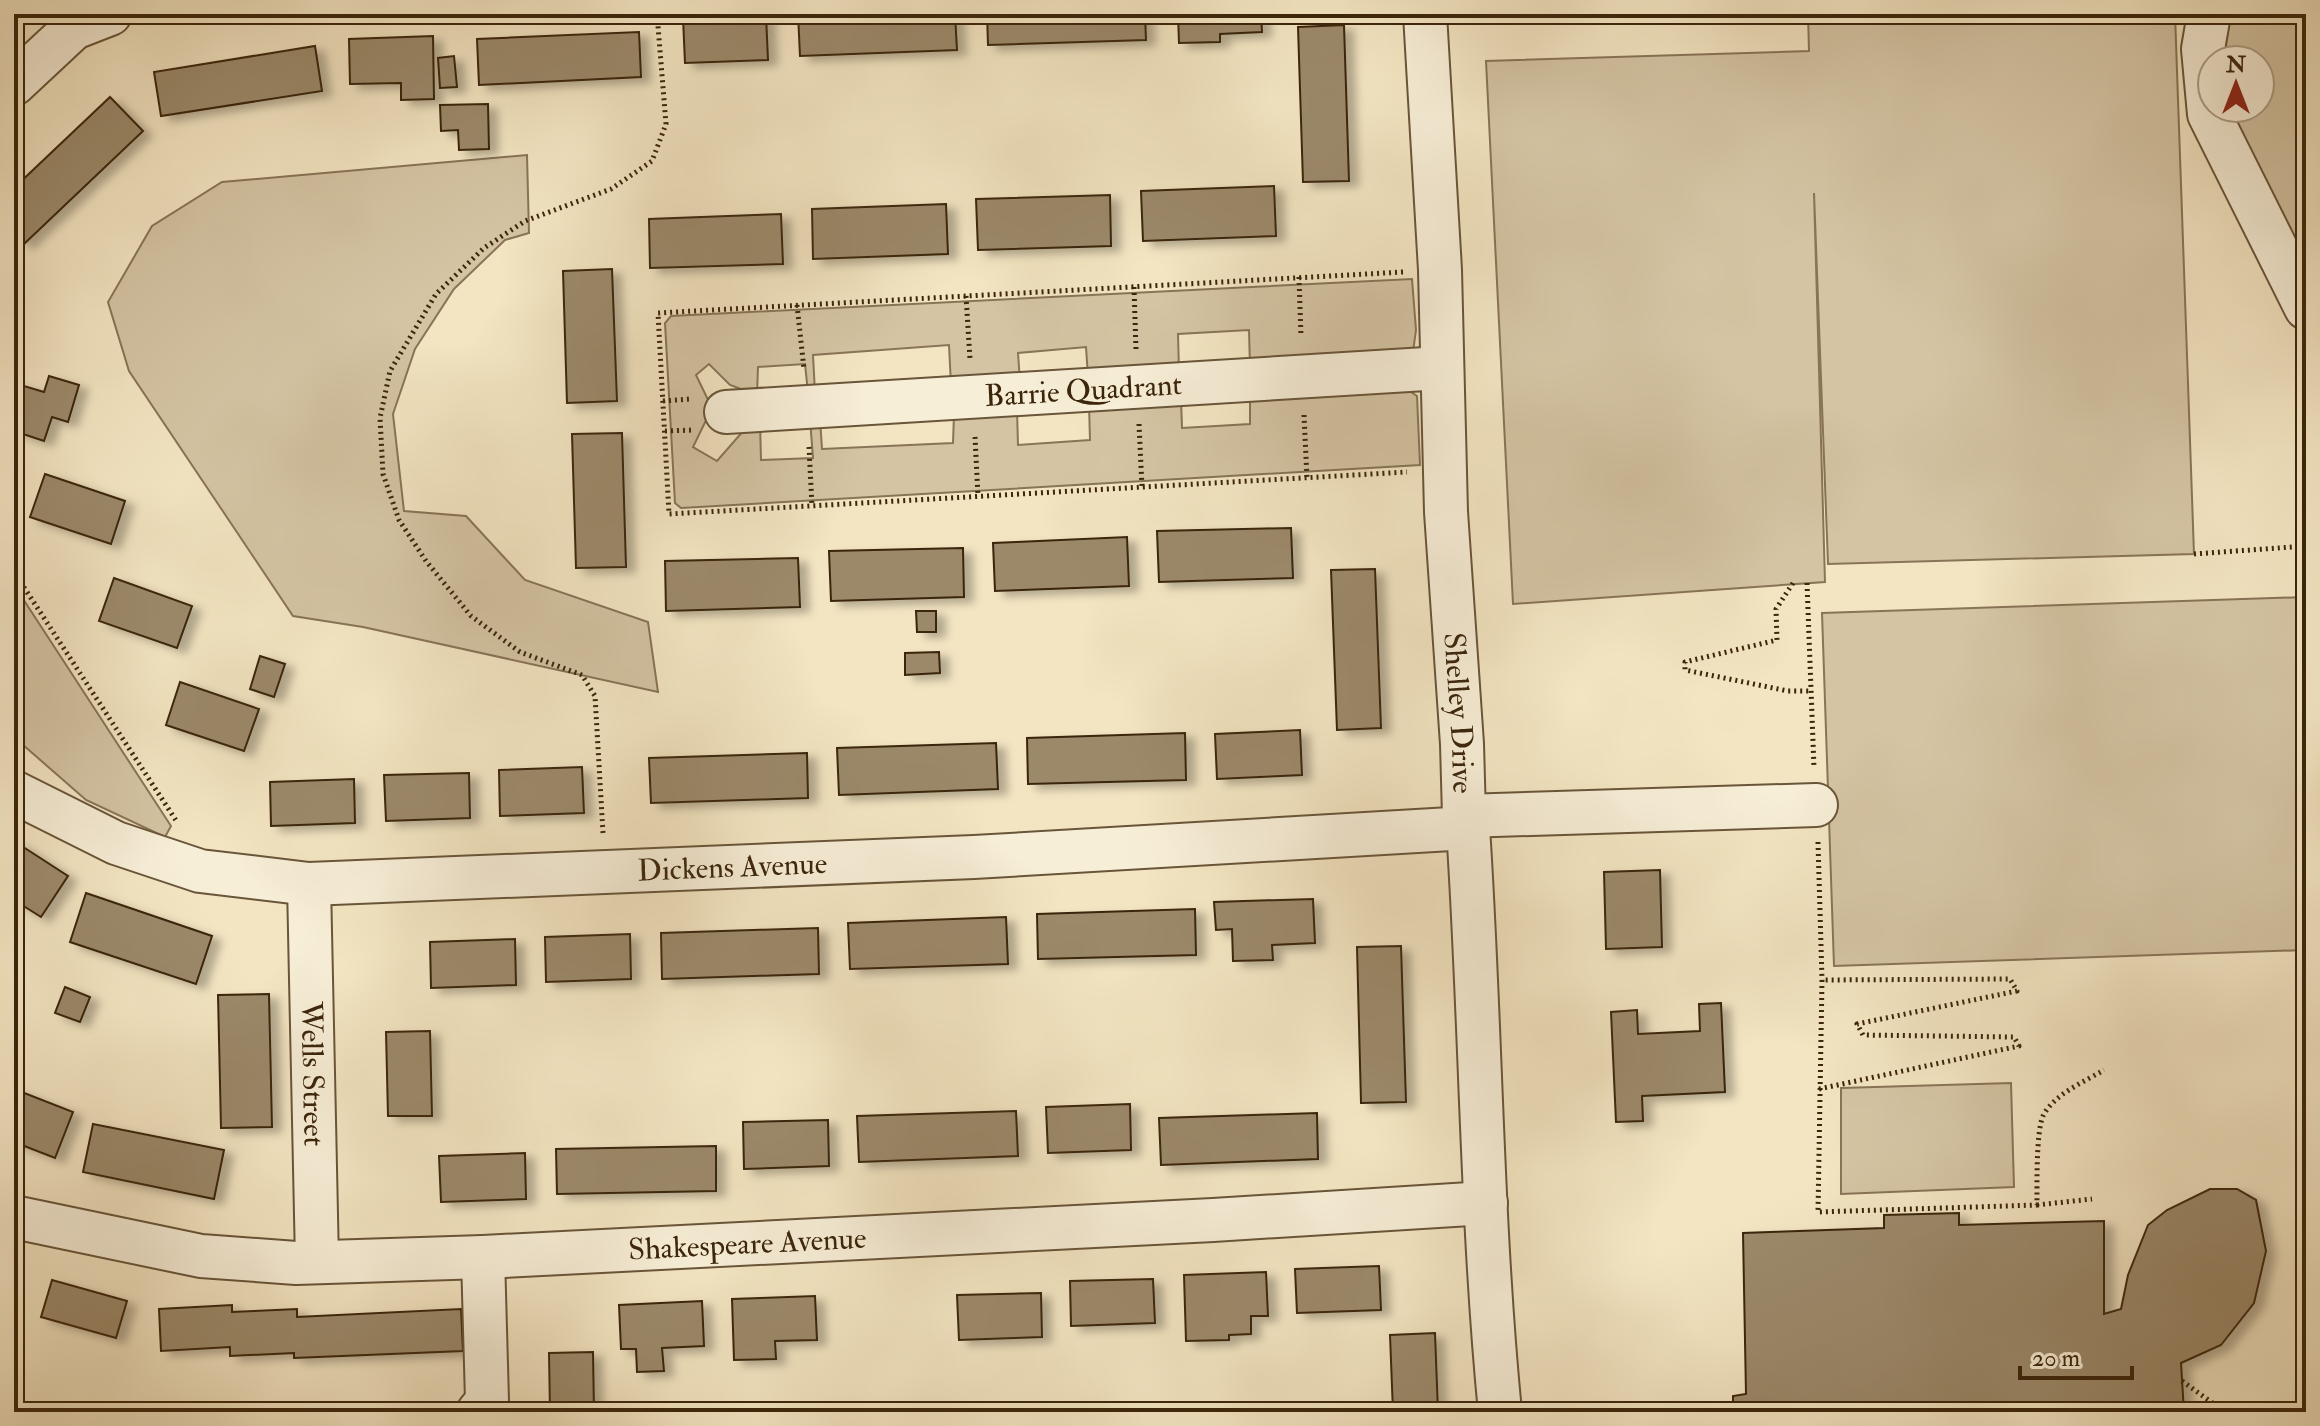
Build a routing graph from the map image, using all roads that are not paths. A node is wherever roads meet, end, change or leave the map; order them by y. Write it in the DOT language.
graph roads {
  1 [pos="110,14"];
  2 [pos="1425,14"];
  3 [pos="2209,14"];
  4 [pos="14,84"];
  5 [pos="2306,308"];
  6 [pos="1442,368"];
  7 [pos="726,412"];
  8 [pos="14,792"];
  9 [pos="1816,805"];
  10 [pos="1466,822"];
  11 [pos="309,884"];
  12 [pos="1486,1203"];
  13 [pos="14,1217"];
  14 [pos="483,1257"];
  15 [pos="317,1262"];
  16 [pos="478,1412"];
  17 [pos="1500,1412"];
  1 -- 4 [label="street"];
  2 -- 6 [label="street, Shelley Drive"];
  3 -- 5 [label="street"];
  6 -- 7 [label="street, Barrie Quadrant"];
  6 -- 10 [label="street, Shelley Drive"];
  8 -- 11 [label="street, Dickens Avenue"];
  9 -- 10 [label="street, Dickens Avenue"];
  10 -- 11 [label="street, Dickens Avenue"];
  10 -- 12 [label="street, Shelley Drive"];
  11 -- 15 [label="street, Wells Street"];
  12 -- 14 [label="street, Shakespeare Avenue"];
  12 -- 17 [label="street, Shelley Drive"];
  13 -- 15 [label="street, Shakespeare Avenue"];
  14 -- 15 [label="street, Shakespeare Avenue"];
  14 -- 16 [label="street"];
}
